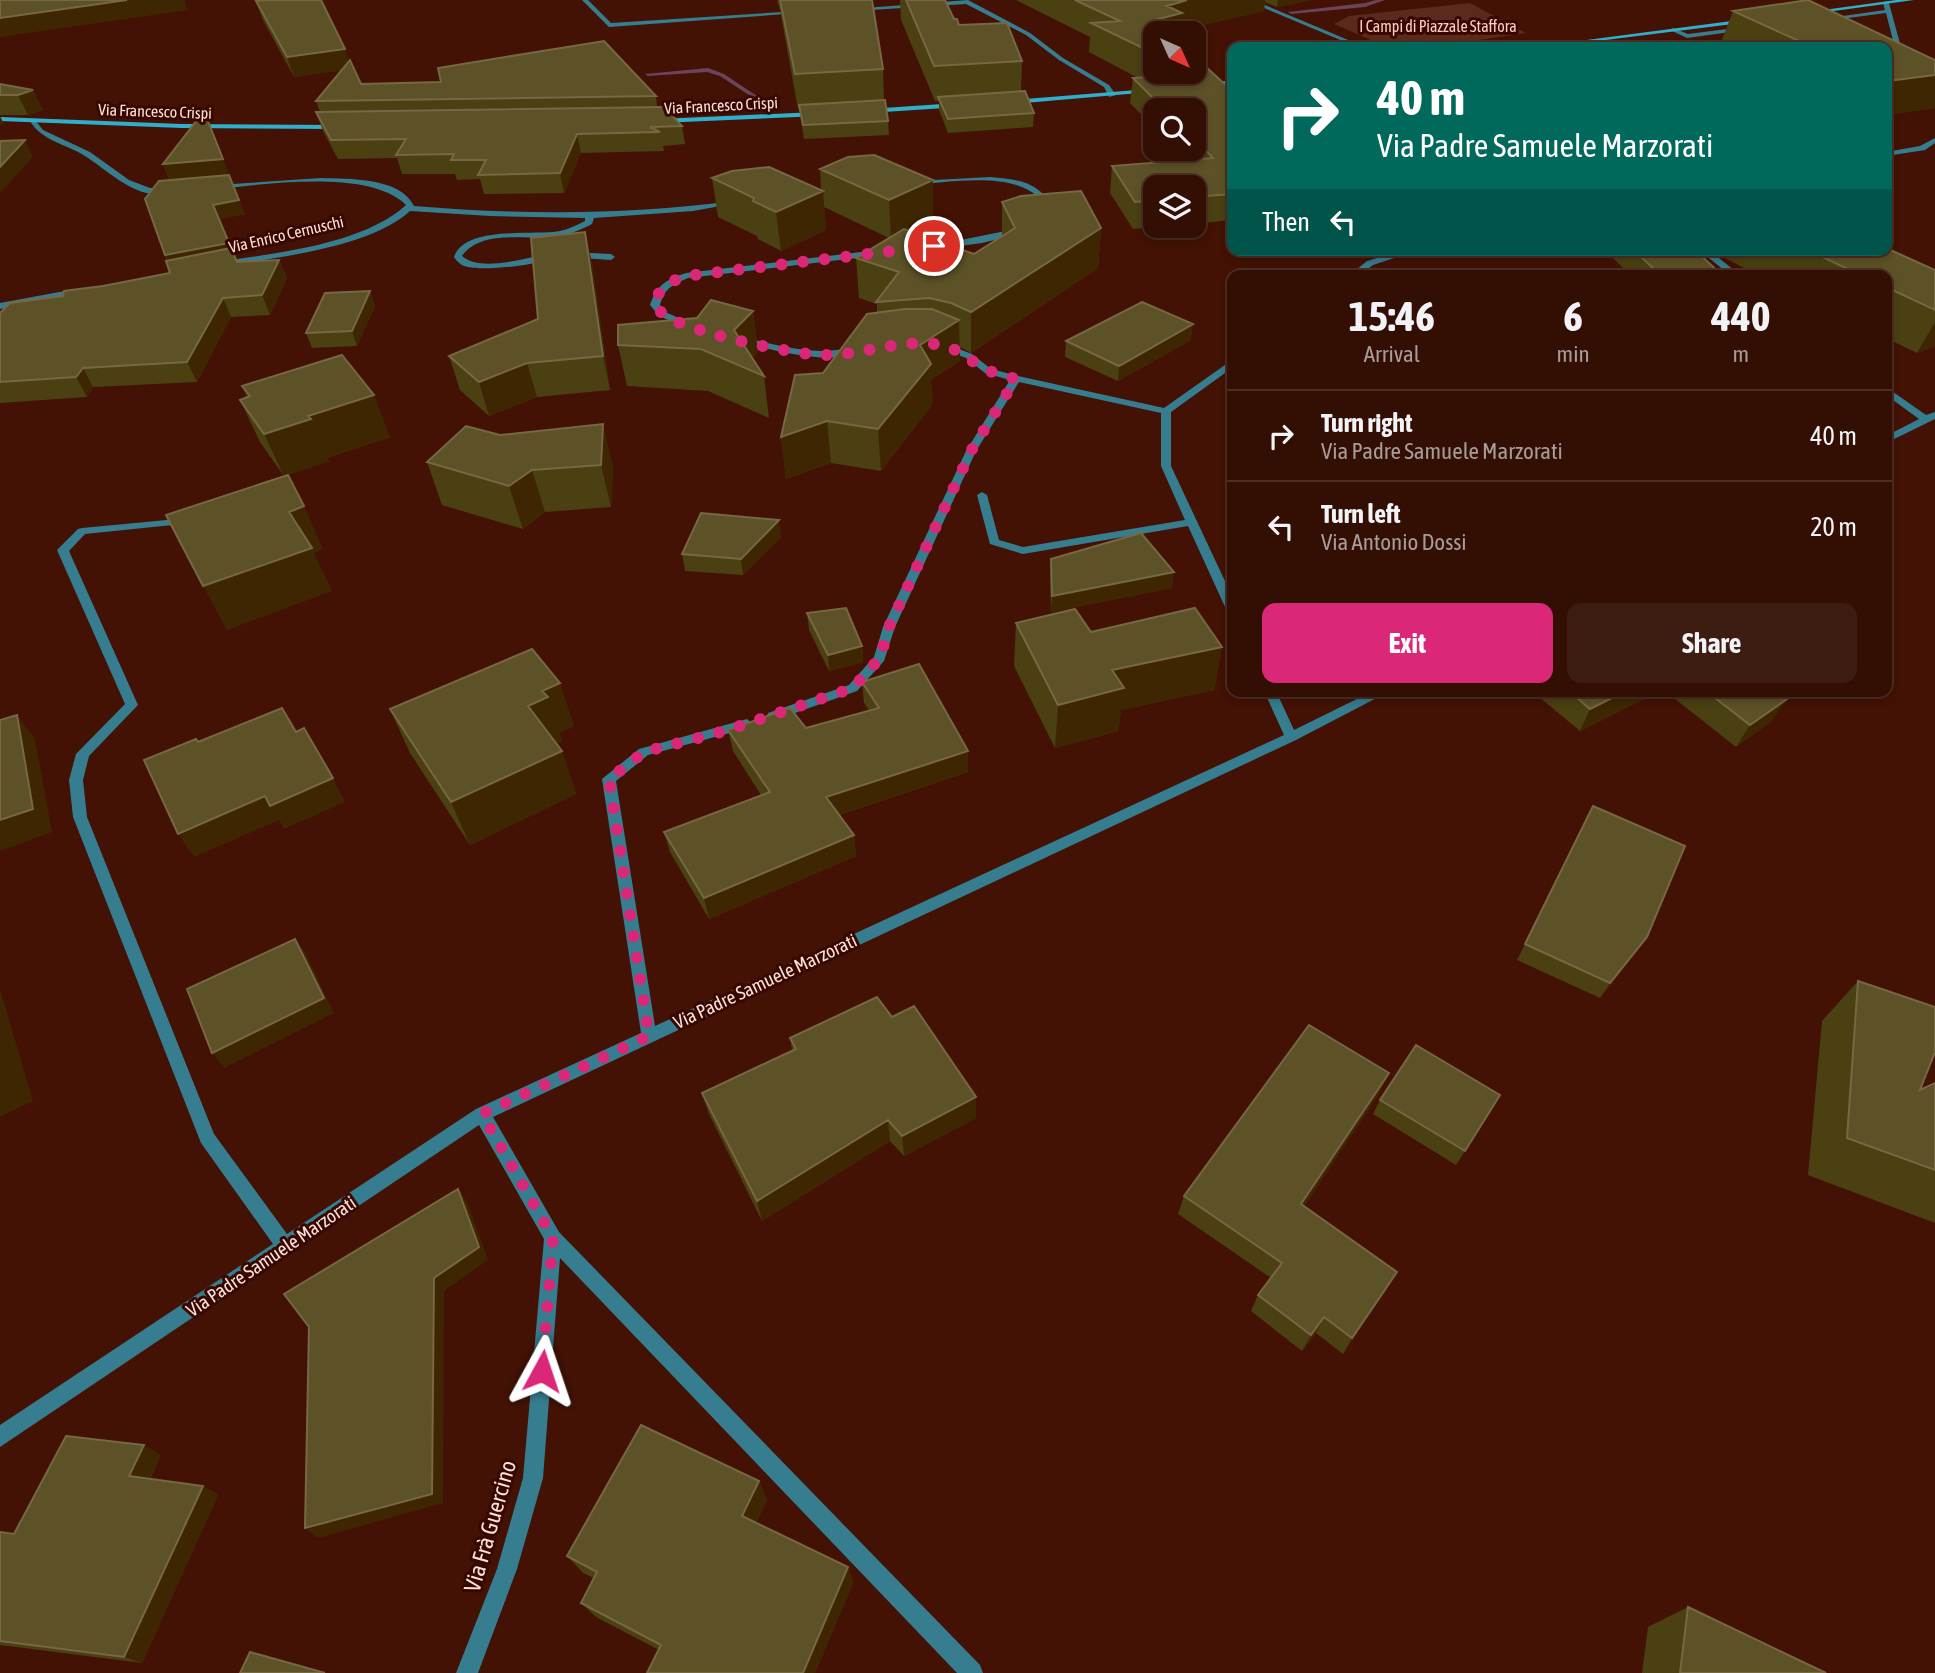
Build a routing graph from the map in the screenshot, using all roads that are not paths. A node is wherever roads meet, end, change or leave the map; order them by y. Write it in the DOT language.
graph roads {
  1 [pos="585,0"];
  2 [pos="1248,0"];
  3 [pos="1912,0"];
  4 [pos="965,1"];
  5 [pos="1887,7"];
  6 [pos="845,10"];
  7 [pos="805,12"];
  8 [pos="1797,14"];
  9 [pos="1811,20"];
  10 [pos="1757,23"];
  11 [pos="1350,42"];
  12 [pos="1578,42"];
  13 [pos="1908,61"];
  14 [pos="1227,83"];
  15 [pos="1192,87"];
  16 [pos="1165,90"];
  17 [pos="1112,95"];
  18 [pos="1000,102"];
  19 [pos="973,104"];
  20 [pos="865,111"];
  21 [pos="824,113"];
  22 [pos="0,119"];
  23 [pos="34,121"];
  24 [pos="647,122"];
  25 [pos="342,127"];
  26 [pos="1935,140"];
  27 [pos="1892,153"];
  28 [pos="906,184"];
  29 [pos="204,188"];
  30 [pos="183,190"];
  31 [pos="740,202"];
  32 [pos="410,208"];
  33 [pos="590,215"];
  34 [pos="1046,218"];
  35 [pos="1028,228"];
  36 [pos="922,248"];
  37 [pos="884,253"];
  38 [pos="1394,256"];
  39 [pos="1711,256"];
  40 [pos="611,257"];
  41 [pos="211,267"];
  42 [pos="1361,270"];
  43 [pos="1729,270"];
  44 [pos="92,289"];
  45 [pos="0,306"];
  46 [pos="703,331"];
  47 [pos="726,336"];
  48 [pos="931,344"];
  49 [pos="868,350"];
  50 [pos="1227,367"];
  51 [pos="1016,379"];
  52 [pos="1892,394"];
  53 [pos="1166,411"];
  54 [pos="1931,417"];
  55 [pos="1892,437"];
  56 [pos="982,495"];
  57 [pos="201,520"];
  58 [pos="1192,522"];
  59 [pos="1227,598"];
  60 [pos="1273,697"];
  61 [pos="1372,697"];
  62 [pos="1292,737"];
  63 [pos="649,1036"];
  64 [pos="482,1114"];
  65 [pos="553,1238"];
  66 [pos="285,1246"];
  67 [pos="0,1437"];
  68 [pos="467,1673"];
  69 [pos="972,1673"];
  1 -- 7 [label="street"];
  2 -- 11 [label="street"];
  3 -- 5 [label="street"];
  4 -- 6 [label="street"];
  4 -- 17 [label="street"];
  5 -- 8 [label="street"];
  5 -- 9 [label="street"];
  5 -- 13 [label="street"];
  10 -- 12 [label="street"];
  14 -- 15 [label="street"];
  16 -- 17 [label="street"];
  17 -- 18 [label="street"];
  19 -- 20 [label="street"];
  21 -- 24 [label="street, Via Francesco Crispi"];
  22 -- 23 [label="street, Via Francesco Crispi"];
  23 -- 25 [label="street, Via Francesco Crispi"];
  23 -- 30 [label="street"];
  26 -- 27 [label="street"];
  28 -- 34 [label="street"];
  29 -- 32 [label="street"];
  31 -- 33 [label="street"];
  32 -- 33 [label="street"];
  32 -- 41 [label="street, Via Enrico Cernuschi"];
  33 -- 40 [label="street"];
  35 -- 36 [label="street"];
  37 -- 46 [label="street"];
  38 -- 42 [label="street"];
  39 -- 43 [label="street"];
  44 -- 45 [label="street"];
  47 -- 49 [label="street"];
  48 -- 51 [label="street"];
  50 -- 53 [label="street"];
  51 -- 53 [label="street"];
  51 -- 63 [label="street"];
  52 -- 54 [label="street"];
  53 -- 58 [label="street"];
  54 -- 55 [label="street"];
  56 -- 58 [label="street"];
  57 -- 66 [label="street"];
  58 -- 59 [label="street"];
  60 -- 62 [label="street"];
  61 -- 62 [label="street, Via Padre Samuele Marzorati"];
  62 -- 63 [label="street, Via Padre Samuele Marzorati"];
  63 -- 64 [label="street, Via Padre Samuele Marzorati"];
  64 -- 65 [label="street"];
  64 -- 66 [label="street, Via Padre Samuele Marzorati"];
  65 -- 68 [label="street, Via Frà Guercino"];
  65 -- 69 [label="street"];
  66 -- 67 [label="street, Via Padre Samuele Marzorati"];
}
